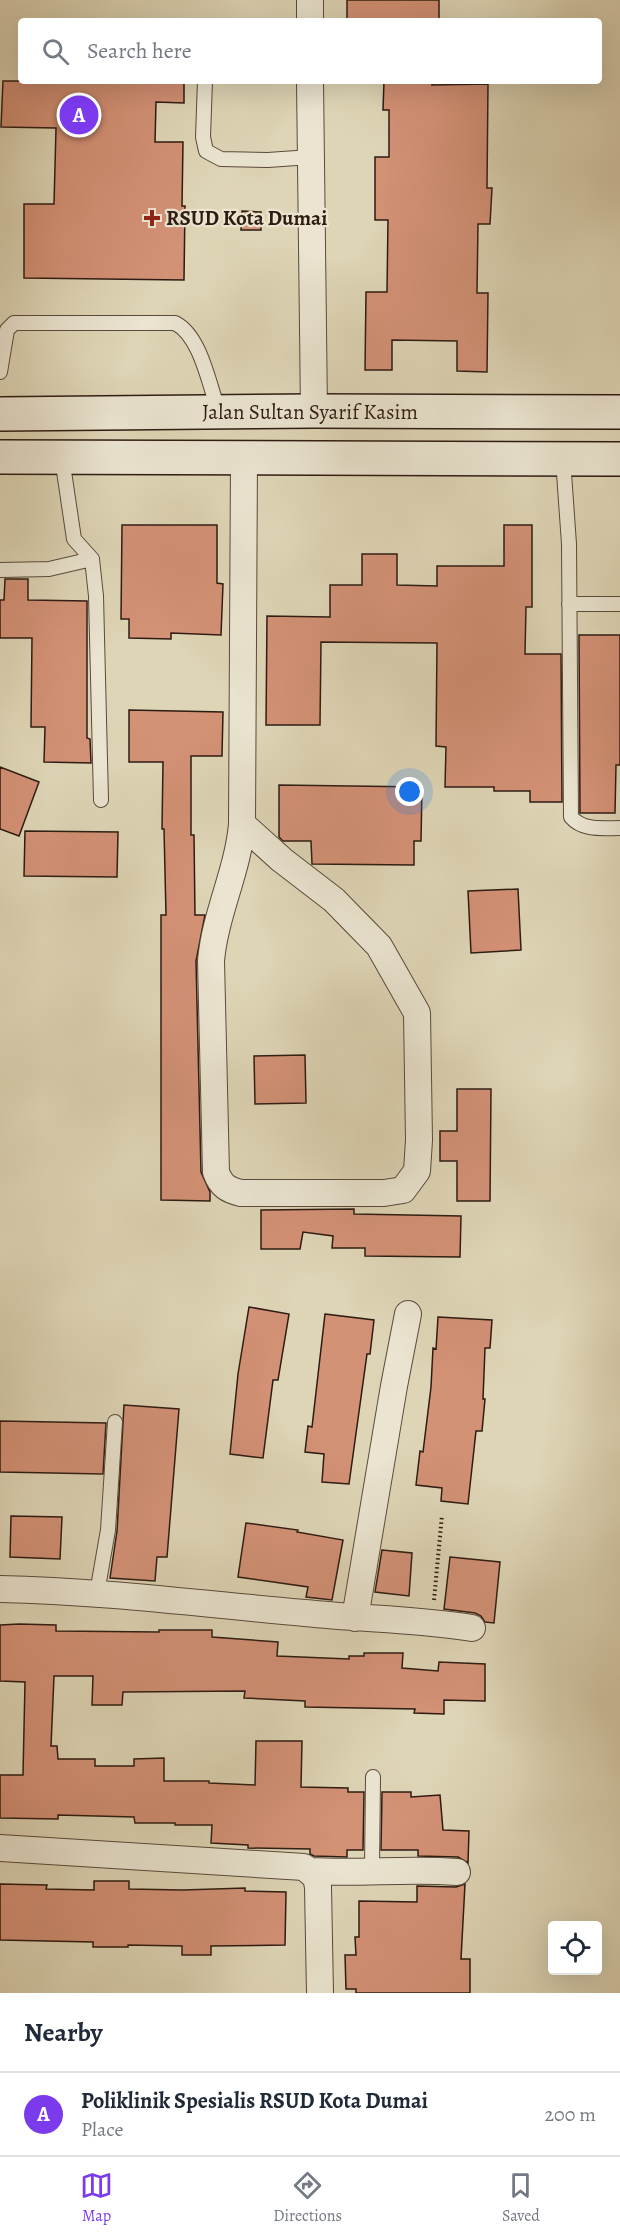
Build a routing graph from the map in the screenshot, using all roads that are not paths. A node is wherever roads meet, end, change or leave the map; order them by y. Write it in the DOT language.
graph roads {
  1 [pos="310,0"];
  2 [pos="310,18"];
  3 [pos="205,84"];
  4 [pos="310,84"];
  5 [pos="311,157"];
  6 [pos="0,372"];
  7 [pos="314,411"];
  8 [pos="620,412"];
  9 [pos="219,413"];
  10 [pos="0,414"];
  11 [pos="0,457"];
  12 [pos="62,458"];
  13 [pos="244,458"];
  14 [pos="563,459"];
  15 [pos="620,459"];
  16 [pos="92,559"];
  17 [pos="0,570"];
  18 [pos="569,604"];
  19 [pos="620,604"];
  20 [pos="101,800"];
  21 [pos="242,824"];
  22 [pos="620,828"];
  23 [pos="408,1314"];
  24 [pos="115,1422"];
  25 [pos="0,1589"];
  26 [pos="97,1593"];
  27 [pos="355,1618"];
  28 [pos="472,1628"];
  29 [pos="373,1777"];
  30 [pos="0,1848"];
  31 [pos="311,1871"];
  32 [pos="372,1871"];
  33 [pos="457,1872"];
  34 [pos="320,1993"];
  1 -- 2 [label="street"];
  3 -- 5 [label="lane"];
  4 -- 5 [label="street"];
  5 -- 7 [label="street"];
  6 -- 9 [label="lane"];
  7 -- 8 [label="street, Jalan Sultan Syarif Kasim"];
  7 -- 9 [label="street, Jalan Sultan Syarif Kasim"];
  9 -- 10 [label="street, Jalan Sultan Syarif Kasim"];
  11 -- 12 [label="street"];
  12 -- 13 [label="street"];
  12 -- 16 [label="lane"];
  13 -- 14 [label="street"];
  13 -- 21 [label="street"];
  14 -- 15 [label="street"];
  14 -- 18 [label="lane"];
  16 -- 17 [label="lane"];
  16 -- 20 [label="lane"];
  18 -- 19 [label="lane"];
  18 -- 22 [label="lane"];
  21 -- 21 [label="street"];
  23 -- 27 [label="street"];
  24 -- 26 [label="lane"];
  25 -- 26 [label="street"];
  26 -- 27 [label="street"];
  27 -- 28 [label="street"];
  29 -- 32 [label="lane"];
  30 -- 31 [label="street"];
  31 -- 32 [label="street"];
  31 -- 34 [label="street"];
  32 -- 33 [label="street"];
}
